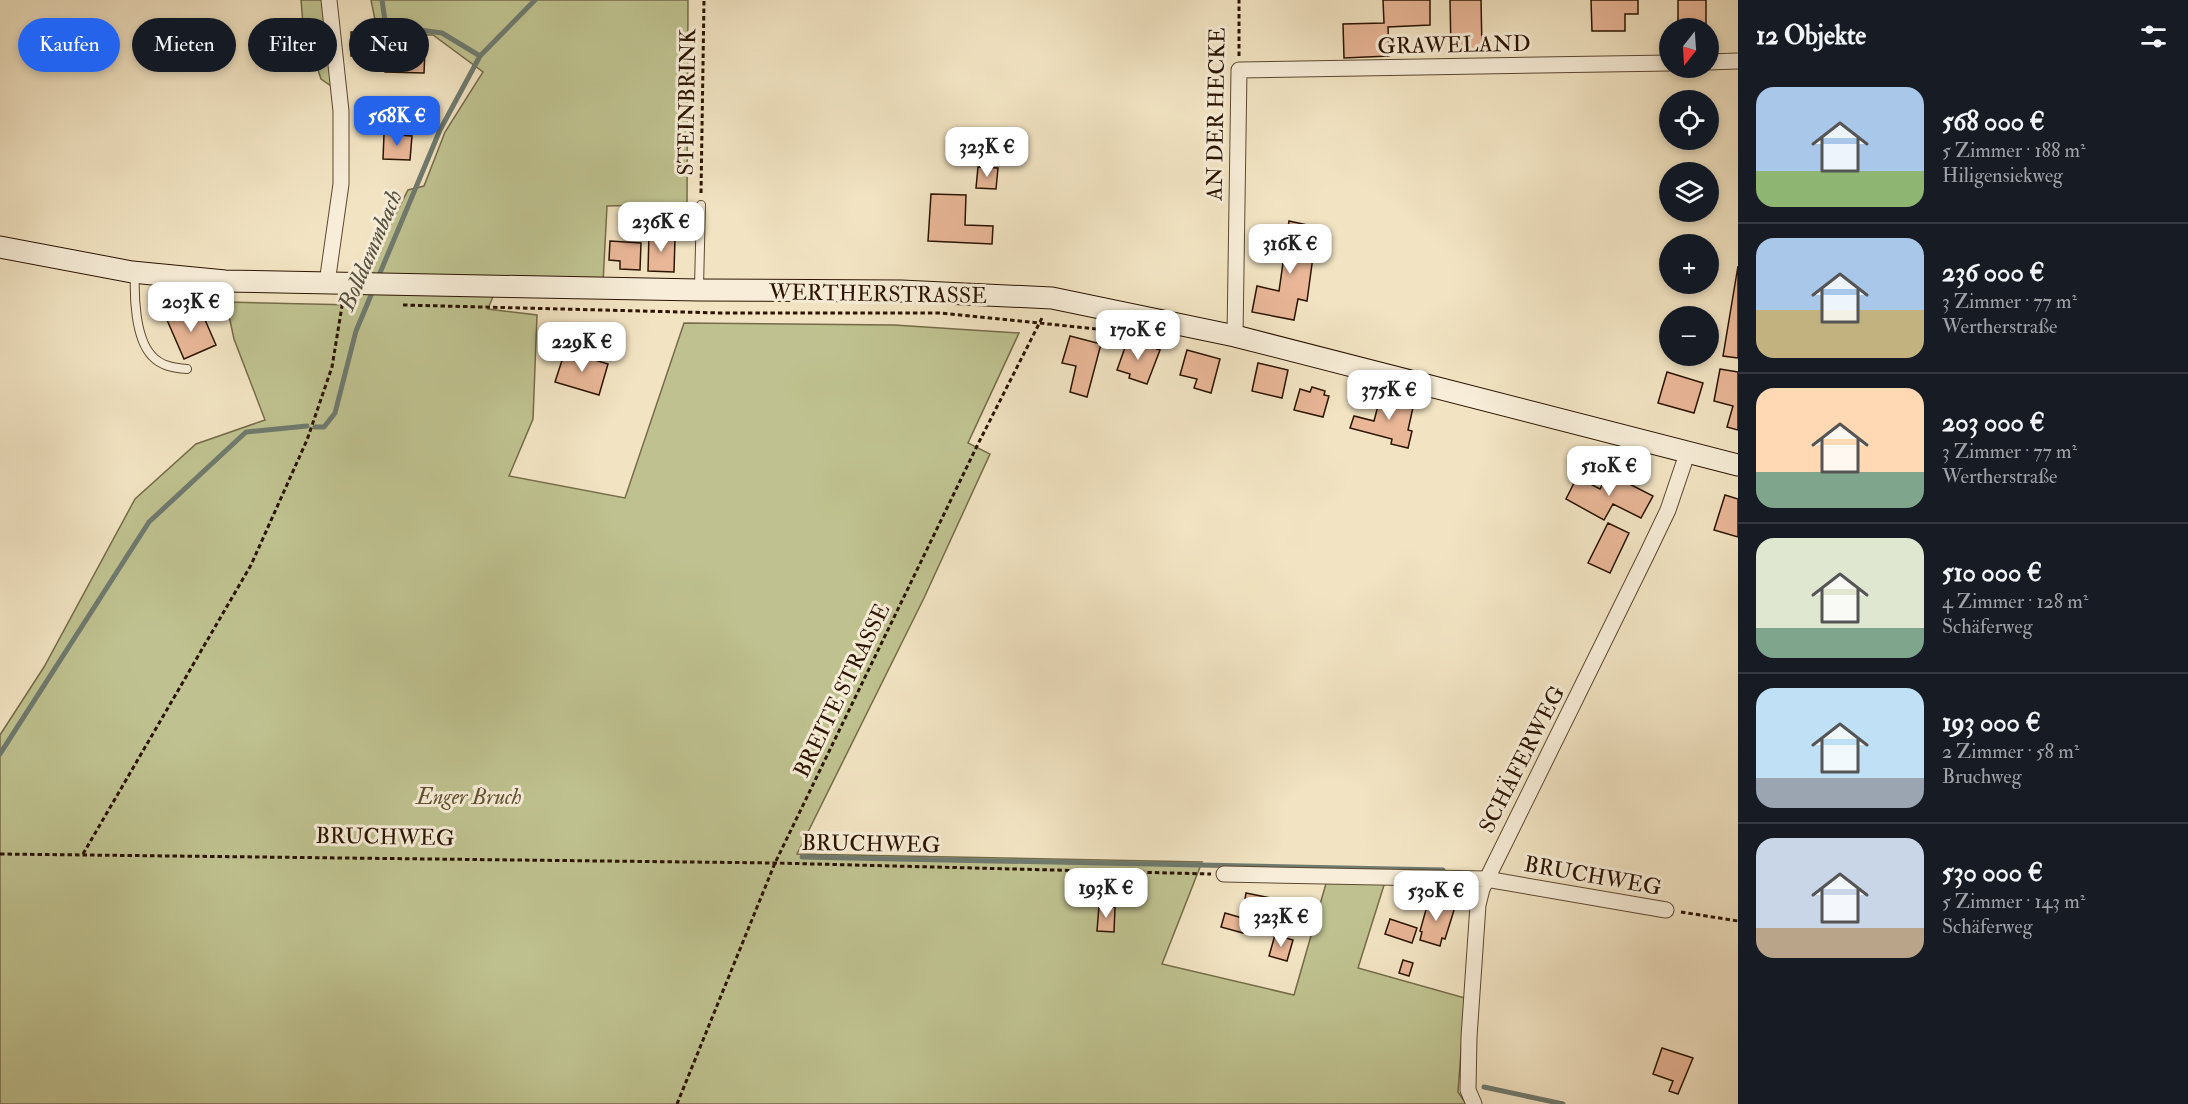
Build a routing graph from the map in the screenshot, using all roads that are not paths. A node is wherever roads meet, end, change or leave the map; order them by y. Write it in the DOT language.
graph roads {
  1 [pos="329,0"];
  2 [pos="1738,61"];
  3 [pos="1719,62"];
  4 [pos="1659,63"];
  5 [pos="1239,70"];
  6 [pos="701,205"];
  7 [pos="0,247"];
  8 [pos="135,273"];
  9 [pos="338,290"];
  10 [pos="699,290"];
  11 [pos="1234,336"];
  12 [pos="187,369"];
  13 [pos="1688,452"];
  14 [pos="1738,465"];
  15 [pos="1224,874"];
  16 [pos="1486,879"];
  17 [pos="1666,910"];
  18 [pos="1474,1104"];
  1 -- 9 [label="street"];
  2 -- 3 [label="street"];
  4 -- 5 [label="street, GRAWELAND"];
  5 -- 11 [label="street, AN DER HECKE"];
  6 -- 10 [label="lane"];
  7 -- 8 [label="main road, WERTHERSTRASSE"];
  8 -- 9 [label="main road, WERTHERSTRASSE"];
  8 -- 12 [label="lane"];
  9 -- 10 [label="main road, WERTHERSTRASSE"];
  10 -- 11 [label="main road, WERTHERSTRASSE"];
  11 -- 13 [label="main road, WERTHERSTRASSE"];
  13 -- 14 [label="main road, WERTHERSTRASSE"];
  13 -- 16 [label="street, SCHÄFERWEG"];
  15 -- 16 [label="street, BRUCHWEG"];
  16 -- 17 [label="street, BRUCHWEG"];
  16 -- 18 [label="street, SCHÄFERWEG"];
}
